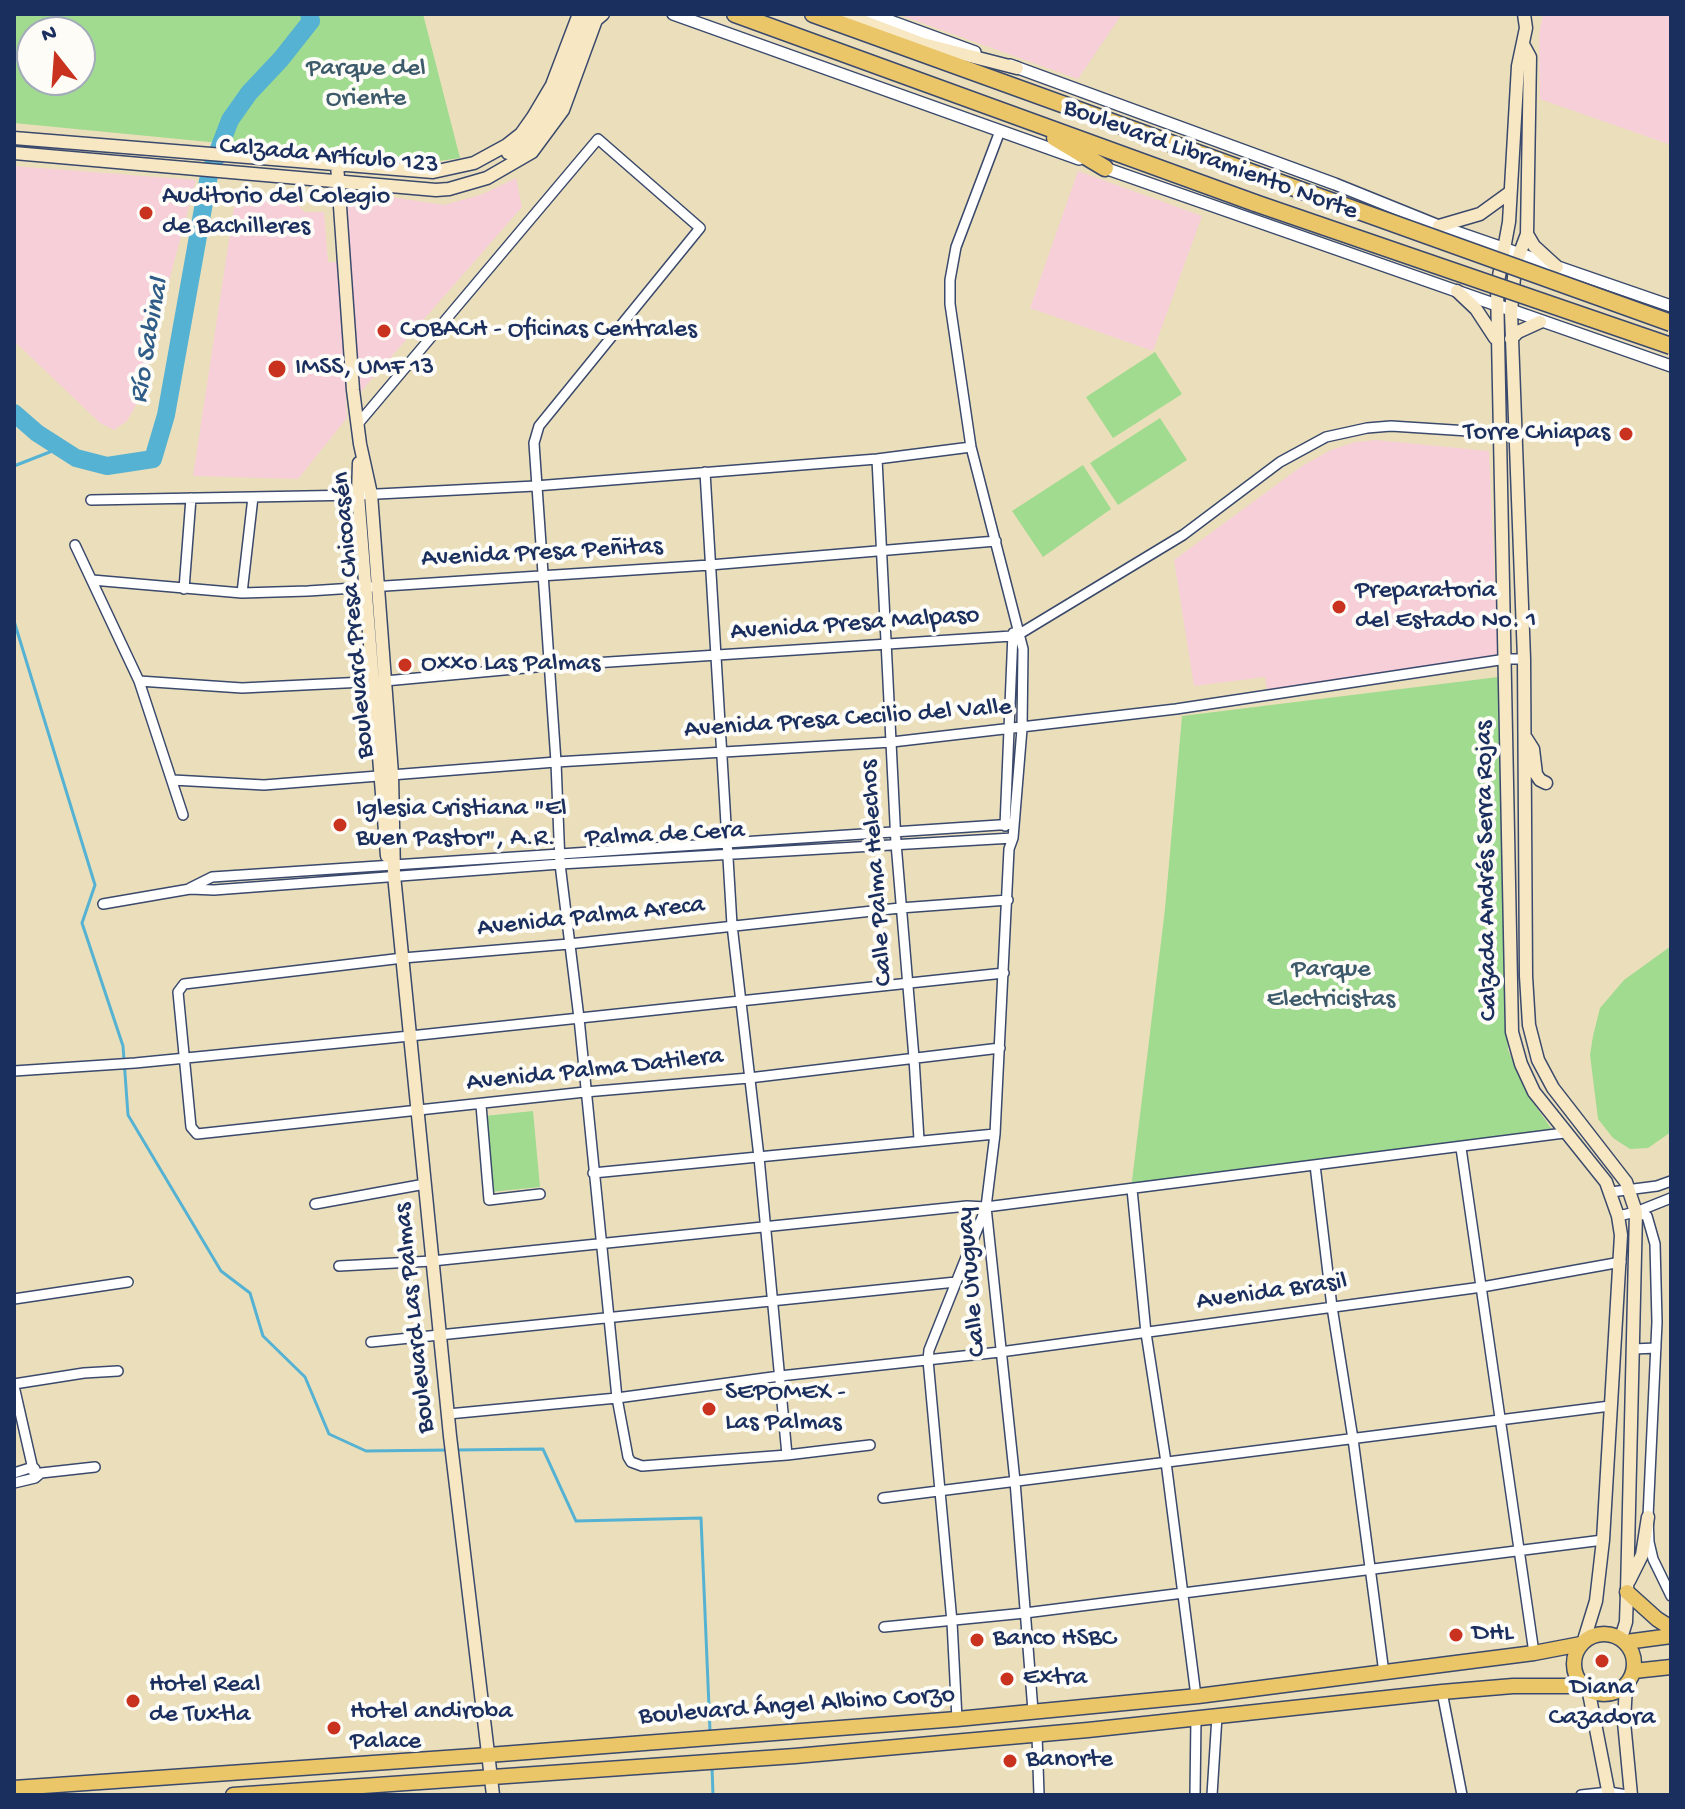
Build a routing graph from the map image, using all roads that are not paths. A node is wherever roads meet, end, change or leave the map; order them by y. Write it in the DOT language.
graph roads {
  1 [pos="579,14"];
  2 [pos="673,14"];
  3 [pos="735,14"];
  4 [pos="813,14"];
  5 [pos="844,14"];
  6 [pos="871,14"];
  7 [pos="1524,14"];
  8 [pos="596,16"];
  9 [pos="1524,46"];
  10 [pos="1017,68"];
  11 [pos="1023,119"];
  12 [pos="1000,131"];
  13 [pos="14,138"];
  14 [pos="14,153"];
  15 [pos="474,163"];
  16 [pos="337,164"];
  17 [pos="1105,168"];
  18 [pos="337,180"];
  19 [pos="1509,193"];
  20 [pos="1439,226"];
  21 [pos="1527,234"];
  22 [pos="1503,254"];
  23 [pos="1517,260"];
  24 [pos="1557,267"];
  25 [pos="1457,291"];
  26 [pos="1497,306"];
  27 [pos="1671,306"];
  28 [pos="1511,312"];
  29 [pos="1540,322"];
  30 [pos="1671,323"];
  31 [pos="1511,339"];
  32 [pos="1497,340"];
  33 [pos="1671,346"];
  34 [pos="1671,366"];
  35 [pos="357,425"];
  36 [pos="1498,434"];
  37 [pos="1515,434"];
  38 [pos="971,447"];
  39 [pos="877,459"];
  40 [pos="705,472"];
  41 [pos="535,486"];
  42 [pos="365,494"];
  43 [pos="253,497"];
  44 [pos="191,498"];
  45 [pos="91,500"];
  46 [pos="996,541"];
  47 [pos="75,545"];
  48 [pos="881,553"];
  49 [pos="710,565"];
  50 [pos="542,576"];
  51 [pos="92,580"];
  52 [pos="372,585"];
  53 [pos="184,589"];
  54 [pos="242,593"];
  55 [pos="1016,631"];
  56 [pos="885,646"];
  57 [pos="715,656"];
  58 [pos="1506,659"];
  59 [pos="1524,659"];
  60 [pos="547,666"];
  61 [pos="139,681"];
  62 [pos="380,681"];
  63 [pos="1011,729"];
  64 [pos="1022,729"];
  65 [pos="1525,736"];
  66 [pos="892,742"];
  67 [pos="720,752"];
  68 [pos="556,762"];
  69 [pos="386,775"];
  70 [pos="173,780"];
  71 [pos="1546,783"];
  72 [pos="183,815"];
  73 [pos="1010,824"];
  74 [pos="896,831"];
  75 [pos="1009,837"];
  76 [pos="896,843"];
  77 [pos="727,849"];
  78 [pos="560,859"];
  79 [pos="392,868"];
  80 [pos="1008,900"];
  81 [pos="103,904"];
  82 [pos="900,908"];
  83 [pos="732,925"];
  84 [pos="569,944"];
  85 [pos="403,958"];
  86 [pos="1004,973"];
  87 [pos="906,983"];
  88 [pos="742,1000"];
  89 [pos="579,1018"];
  90 [pos="410,1036"];
  91 [pos="1000,1048"];
  92 [pos="186,1057"];
  93 [pos="914,1058"];
  94 [pos="14,1071"];
  95 [pos="749,1078"];
  96 [pos="585,1092"];
  97 [pos="481,1105"];
  98 [pos="418,1111"];
  99 [pos="1564,1133"];
  100 [pos="995,1134"];
  101 [pos="919,1140"];
  102 [pos="1461,1148"];
  103 [pos="759,1157"];
  104 [pos="1315,1165"];
  105 [pos="593,1173"];
  106 [pos="1671,1181"];
  107 [pos="425,1184"];
  108 [pos="1629,1188"];
  109 [pos="1132,1189"];
  110 [pos="1611,1192"];
  111 [pos="540,1194"];
  112 [pos="1671,1198"];
  113 [pos="315,1204"];
  114 [pos="986,1207"];
  115 [pos="1636,1212"];
  116 [pos="1618,1216"];
  117 [pos="766,1227"];
  118 [pos="602,1243"];
  119 [pos="432,1261"];
  120 [pos="1621,1262"];
  121 [pos="339,1266"];
  122 [pos="128,1282"];
  123 [pos="956,1282"];
  124 [pos="1482,1287"];
  125 [pos="14,1299"];
  126 [pos="774,1301"];
  127 [pos="1332,1307"];
  128 [pos="608,1318"];
  129 [pos="1146,1333"];
  130 [pos="440,1334"];
  131 [pos="371,1342"];
  132 [pos="1656,1348"];
  133 [pos="1614,1349"];
  134 [pos="1633,1349"];
  135 [pos="1000,1352"];
  136 [pos="928,1360"];
  137 [pos="118,1371"];
  138 [pos="780,1376"];
  139 [pos="14,1385"];
  140 [pos="617,1398"];
  141 [pos="1610,1406"];
  142 [pos="448,1414"];
  143 [pos="1499,1419"];
  144 [pos="1353,1439"];
  145 [pos="870,1445"];
  146 [pos="787,1455"];
  147 [pos="1166,1462"];
  148 [pos="95,1467"];
  149 [pos="14,1473"];
  150 [pos="36,1473"];
  151 [pos="1015,1481"];
  152 [pos="14,1483"];
  153 [pos="939,1490"];
  154 [pos="883,1498"];
  155 [pos="1648,1517"];
  156 [pos="1603,1540"];
  157 [pos="1519,1549"];
  158 [pos="1368,1570"];
  159 [pos="1627,1588"];
  160 [pos="1183,1594"];
  161 [pos="1671,1596"];
  162 [pos="1025,1613"];
  163 [pos="952,1622"];
  164 [pos="884,1627"];
  165 [pos="1671,1628"];
  166 [pos="1671,1636"];
  167 [pos="1624,1640"];
  168 [pos="1582,1642"];
  169 [pos="1534,1653"];
  170 [pos="1671,1667"];
  171 [pos="1634,1671"];
  172 [pos="1384,1673"];
  173 [pos="1626,1685"];
  174 [pos="1585,1687"];
  175 [pos="1442,1692"];
  176 [pos="1196,1696"];
  177 [pos="1099,1705"];
  178 [pos="1033,1711"];
  179 [pos="1217,1716"];
  180 [pos="1196,1718"];
  181 [pos="957,1719"];
  182 [pos="1111,1727"];
  183 [pos="1088,1730"];
  184 [pos="1037,1735"];
  185 [pos="488,1755"];
  186 [pos="491,1777"];
  187 [pos="14,1788"];
  188 [pos="316,1793"];
  189 [pos="1609,1794"];
  190 [pos="233,1795"];
  191 [pos="493,1795"];
  192 [pos="1039,1795"];
  193 [pos="1195,1795"];
  194 [pos="1212,1795"];
  195 [pos="1462,1795"];
  196 [pos="1581,1795"];
  197 [pos="1629,1795"];
  1 -- 15 [label="main road, Calzada Artículo 123"];
  2 -- 12 [label="street"];
  3 -- 11 [label="highway, Boulevard Libramiento Norte"];
  4 -- 30 [label="highway, Boulevard Libramiento Norte, bridge"];
  5 -- 10 [label="main road"];
  6 -- 10 [label="street"];
  7 -- 9 [label="main road"];
  8 -- 15 [label="main road"];
  8 -- 18 [label="main road, Calzada Artículo 123"];
  9 -- 19 [label="main road, Calzada Andrés Serra Rojas"];
  9 -- 21 [label="main road"];
  10 -- 20 [label="street"];
  11 -- 17 [label="highway"];
  11 -- 33 [label="highway, Boulevard Libramiento Norte, bridge"];
  12 -- 17 [label="street"];
  12 -- 38 [label="street"];
  13 -- 16 [label="main road, Calzada Artículo 123"];
  14 -- 18 [label="main road, Calzada Artículo 123"];
  15 -- 16 [label="main road, Calzada Artículo 123"];
  16 -- 18 [label="main road, Boulevard Presa Chicoasén"];
  17 -- 25 [label="street"];
  18 -- 35 [label="main road, Boulevard Presa Chicoasén"];
  19 -- 20 [label="main road"];
  19 -- 22 [label="main road, Calzada Andrés Serra Rojas"];
  20 -- 22 [label="street"];
  21 -- 23 [label="main road, Calzada Andrés Serra Rojas"];
  21 -- 24 [label="main road"];
  22 -- 23 [label="street"];
  22 -- 26 [label="main road, Calzada Andrés Serra Rojas"];
  23 -- 24 [label="street"];
  23 -- 28 [label="main road, Calzada Andrés Serra Rojas"];
  24 -- 27 [label="street"];
  25 -- 26 [label="street"];
  25 -- 32 [label="main road"];
  26 -- 28 [label="street"];
  26 -- 32 [label="main road, Calzada Andrés Serra Rojas"];
  28 -- 29 [label="street"];
  28 -- 31 [label="main road, Calzada Andrés Serra Rojas"];
  29 -- 31 [label="main road"];
  29 -- 34 [label="street"];
  31 -- 37 [label="main road, Calzada Andrés Serra Rojas"];
  32 -- 36 [label="main road, Calzada Andrés Serra Rojas"];
  35 -- 41 [label="street"];
  35 -- 42 [label="main road, Boulevard Presa Chicoasén"];
  36 -- 37 [label="street, Avenida Presa Malpaso"];
  36 -- 55 [label="street, Avenida Presa Malpaso"];
  36 -- 58 [label="main road, Calzada Andrés Serra Rojas"];
  37 -- 59 [label="main road, Calzada Andrés Serra Rojas"];
  38 -- 39 [label="street"];
  38 -- 46 [label="street"];
  39 -- 40 [label="street"];
  39 -- 48 [label="street, Calle Palma Helechos"];
  40 -- 41 [label="street"];
  40 -- 49 [label="street"];
  41 -- 42 [label="street"];
  41 -- 50 [label="street"];
  42 -- 43 [label="street"];
  42 -- 52 [label="main road, Boulevard Presa Chicoasén"];
  43 -- 44 [label="street"];
  43 -- 54 [label="street"];
  44 -- 45 [label="street"];
  44 -- 53 [label="street"];
  46 -- 48 [label="street, Avenida Presa Peñitas"];
  46 -- 55 [label="street"];
  47 -- 51 [label="street"];
  48 -- 49 [label="street, Avenida Presa Peñitas"];
  48 -- 56 [label="street, Calle Palma Helechos"];
  49 -- 50 [label="street, Avenida Presa Peñitas"];
  49 -- 57 [label="street"];
  50 -- 52 [label="street, Avenida Presa Peñitas"];
  50 -- 60 [label="street"];
  51 -- 53 [label="street, Avenida Presa Peñitas"];
  51 -- 61 [label="street"];
  52 -- 54 [label="street, Avenida Presa Peñitas"];
  52 -- 62 [label="main road, Boulevard Presa Chicoasén"];
  53 -- 54 [label="street, Avenida Presa Peñitas"];
  55 -- 56 [label="street, Avenida Presa Malpaso"];
  55 -- 63 [label="street"];
  55 -- 64 [label="street"];
  56 -- 57 [label="street, Avenida Presa Malpaso"];
  56 -- 66 [label="street, Calle Palma Helechos"];
  57 -- 60 [label="street, Avenida Presa Malpaso"];
  57 -- 67 [label="street"];
  58 -- 59 [label="street, Avenida Presa Cecilio del Valle"];
  58 -- 64 [label="street, Avenida Presa Cecilio del Valle"];
  58 -- 99 [label="main road, Calzada Andrés Serra Rojas"];
  59 -- 65 [label="main road, Calzada Andrés Serra Rojas"];
  60 -- 62 [label="street, Avenida Presa Malpaso"];
  60 -- 68 [label="street"];
  61 -- 62 [label="street, Avenida Presa Malpaso"];
  61 -- 70 [label="street"];
  62 -- 69 [label="main road, Boulevard Presa Chicoasén"];
  63 -- 64 [label="street, Avenida Presa Cecilio del Valle"];
  63 -- 66 [label="street, Avenida Presa Cecilio del Valle"];
  63 -- 73 [label="street"];
  64 -- 73 [label="street"];
  65 -- 71 [label="main road"];
  65 -- 108 [label="main road, Calzada Andrés Serra Rojas"];
  66 -- 67 [label="street, Avenida Presa Cecilio del Valle"];
  66 -- 74 [label="street, Calle Palma Helechos"];
  67 -- 68 [label="street, Avenida Presa Cecilio del Valle"];
  67 -- 77 [label="street"];
  68 -- 69 [label="street, Avenida Presa Cecilio del Valle"];
  68 -- 78 [label="street"];
  69 -- 70 [label="street, Avenida Presa Cecilio del Valle"];
  69 -- 79 [label="main road, Boulevard Presa Chicoasén"];
  70 -- 72 [label="street"];
  73 -- 74 [label="street, Palma de Cera"];
  73 -- 75 [label="street"];
  74 -- 76 [label="street, Calle Palma Helechos"];
  74 -- 77 [label="street, Palma de Cera"];
  75 -- 76 [label="street, Palma de Cera"];
  75 -- 80 [label="street, Calle Uruguay"];
  76 -- 77 [label="street, Palma de Cera"];
  76 -- 82 [label="street, Calle Palma Helechos"];
  77 -- 78 [label="street, Palma de Cera"];
  77 -- 83 [label="street"];
  78 -- 79 [label="street, Palma de Cera"];
  78 -- 84 [label="street"];
  79 -- 81 [label="street, Palma de Cera"];
  79 -- 85 [label="main road, Boulevard Las Palmas"];
  80 -- 82 [label="street, Avenida Palma Areca"];
  80 -- 86 [label="street, Calle Uruguay"];
  82 -- 83 [label="street, Avenida Palma Areca"];
  82 -- 87 [label="street, Calle Palma Helechos"];
  83 -- 84 [label="street, Avenida Palma Areca"];
  83 -- 88 [label="street"];
  84 -- 85 [label="street, Avenida Palma Areca"];
  84 -- 89 [label="street"];
  85 -- 90 [label="main road, Boulevard Las Palmas"];
  85 -- 92 [label="street, Avenida Palma Areca"];
  86 -- 87 [label="street"];
  86 -- 91 [label="street, Calle Uruguay"];
  87 -- 88 [label="street"];
  87 -- 93 [label="street, Calle Palma Helechos"];
  88 -- 89 [label="street"];
  88 -- 95 [label="street"];
  89 -- 90 [label="street"];
  89 -- 96 [label="street"];
  90 -- 92 [label="street"];
  90 -- 98 [label="main road, Boulevard Las Palmas"];
  91 -- 93 [label="street, Avenida Palma Datilera"];
  91 -- 100 [label="street, Calle Uruguay"];
  92 -- 94 [label="street"];
  92 -- 98 [label="street, Avenida Palma Datilera"];
  93 -- 95 [label="street, Avenida Palma Datilera"];
  93 -- 101 [label="street, Calle Palma Helechos"];
  95 -- 96 [label="street, Avenida Palma Datilera"];
  95 -- 103 [label="street"];
  96 -- 97 [label="street, Avenida Palma Datilera"];
  96 -- 105 [label="street"];
  97 -- 98 [label="street, Avenida Palma Datilera"];
  97 -- 111 [label="street"];
  98 -- 107 [label="main road, Boulevard Las Palmas"];
  99 -- 102 [label="street"];
  99 -- 110 [label="main road, Calzada Andrés Serra Rojas"];
  100 -- 101 [label="street"];
  100 -- 114 [label="street, Calle Uruguay"];
  101 -- 103 [label="street"];
  102 -- 104 [label="street"];
  102 -- 124 [label="street"];
  103 -- 105 [label="street"];
  103 -- 117 [label="street"];
  104 -- 109 [label="street"];
  104 -- 127 [label="street"];
  105 -- 118 [label="street"];
  106 -- 108 [label="street"];
  107 -- 113 [label="street"];
  107 -- 119 [label="main road, Boulevard Las Palmas"];
  108 -- 110 [label="street"];
  108 -- 115 [label="main road, Calzada Andrés Serra Rojas"];
  109 -- 114 [label="street"];
  109 -- 129 [label="street"];
  110 -- 116 [label="main road, Calzada Andrés Serra Rojas"];
  112 -- 115 [label="street"];
  114 -- 117 [label="street"];
  114 -- 123 [label="street"];
  114 -- 135 [label="street, Calle Uruguay"];
  115 -- 116 [label="street"];
  115 -- 132 [label="street"];
  115 -- 134 [label="main road, Calzada Andrés Serra Rojas"];
  116 -- 120 [label="main road, Calzada Andrés Serra Rojas"];
  117 -- 118 [label="street"];
  117 -- 126 [label="street"];
  118 -- 119 [label="street"];
  118 -- 128 [label="street"];
  119 -- 121 [label="street"];
  119 -- 130 [label="main road, Boulevard Las Palmas"];
  120 -- 124 [label="street, Avenida Brasil"];
  120 -- 133 [label="main road, Calzada Andrés Serra Rojas"];
  122 -- 125 [label="street"];
  123 -- 126 [label="street"];
  123 -- 136 [label="street"];
  124 -- 127 [label="street, Avenida Brasil"];
  124 -- 143 [label="street"];
  126 -- 128 [label="street"];
  126 -- 138 [label="street"];
  127 -- 129 [label="street, Avenida Brasil"];
  127 -- 144 [label="street"];
  128 -- 130 [label="street"];
  128 -- 140 [label="street"];
  129 -- 135 [label="street, Avenida Brasil"];
  129 -- 147 [label="street"];
  130 -- 131 [label="street"];
  130 -- 142 [label="main road, Boulevard Las Palmas"];
  132 -- 134 [label="street"];
  132 -- 155 [label="street"];
  133 -- 134 [label="main road"];
  133 -- 141 [label="main road, Calzada Andrés Serra Rojas"];
  134 -- 159 [label="main road, Calzada Andrés Serra Rojas"];
  135 -- 136 [label="street, Avenida Brasil"];
  135 -- 151 [label="street, Calle Uruguay"];
  136 -- 138 [label="street, Avenida Brasil"];
  136 -- 153 [label="street"];
  137 -- 139 [label="street"];
  138 -- 140 [label="street, Avenida Brasil"];
  138 -- 146 [label="street"];
  139 -- 150 [label="street"];
  140 -- 142 [label="street, Avenida Brasil"];
  140 -- 146 [label="street"];
  141 -- 143 [label="street"];
  141 -- 156 [label="main road, Calzada Andrés Serra Rojas"];
  142 -- 185 [label="main road, Boulevard Las Palmas"];
  143 -- 144 [label="street"];
  143 -- 157 [label="street"];
  144 -- 147 [label="street"];
  144 -- 158 [label="street"];
  145 -- 146 [label="street"];
  147 -- 151 [label="street"];
  147 -- 160 [label="street"];
  148 -- 150 [label="street"];
  149 -- 150 [label="street"];
  150 -- 152 [label="street"];
  151 -- 153 [label="street"];
  151 -- 162 [label="street, Calle Uruguay"];
  153 -- 154 [label="street"];
  153 -- 163 [label="street"];
  155 -- 159 [label="main road"];
  155 -- 161 [label="street"];
  156 -- 157 [label="street"];
  156 -- 168 [label="main road, Calzada Andrés Serra Rojas"];
  157 -- 158 [label="street"];
  157 -- 169 [label="street"];
  158 -- 160 [label="street"];
  158 -- 172 [label="street"];
  159 -- 165 [label="main road"];
  159 -- 167 [label="main road, Calzada Andrés Serra Rojas"];
  160 -- 162 [label="street"];
  160 -- 176 [label="street"];
  162 -- 163 [label="street"];
  162 -- 178 [label="street, Calle Uruguay"];
  163 -- 164 [label="street"];
  163 -- 181 [label="street"];
  166 -- 167 [label="main road"];
  167 -- 168 [label="main road"];
  167 -- 171 [label="main road"];
  168 -- 169 [label="main road, Boulevard Ángel Albino Corzo"];
  168 -- 174 [label="main road"];
  169 -- 172 [label="main road, Boulevard Ángel Albino Corzo"];
  170 -- 171 [label="main road"];
  171 -- 173 [label="main road"];
  172 -- 176 [label="main road, Boulevard Ángel Albino Corzo"];
  173 -- 174 [label="main road"];
  173 -- 197 [label="main road"];
  174 -- 175 [label="main road, Boulevard Ángel Albino Corzo"];
  174 -- 189 [label="main road"];
  175 -- 179 [label="main road, Boulevard Ángel Albino Corzo"];
  175 -- 195 [label="street"];
  176 -- 177 [label="main road, Boulevard Ángel Albino Corzo"];
  177 -- 178 [label="main road, Boulevard Ángel Albino Corzo"];
  177 -- 182 [label="main road"];
  177 -- 183 [label="main road"];
  178 -- 181 [label="main road, Boulevard Ángel Albino Corzo"];
  179 -- 180 [label="main road, Boulevard Ángel Albino Corzo"];
  179 -- 194 [label="street"];
  180 -- 182 [label="main road, Boulevard Ángel Albino Corzo"];
  180 -- 193 [label="street"];
  181 -- 185 [label="main road, Boulevard Ángel Albino Corzo"];
  182 -- 183 [label="main road, Boulevard Ángel Albino Corzo"];
  183 -- 184 [label="main road, Boulevard Ángel Albino Corzo"];
  184 -- 186 [label="main road, Boulevard Ángel Albino Corzo"];
  184 -- 192 [label="street"];
  185 -- 186 [label="main road, Boulevard Las Palmas"];
  185 -- 187 [label="main road, Boulevard Ángel Albino Corzo"];
  186 -- 188 [label="main road, Boulevard Ángel Albino Corzo"];
  186 -- 191 [label="main road, Boulevard Las Palmas"];
  188 -- 190 [label="main road, Boulevard Ángel Albino Corzo"];
  189 -- 196 [label="street"];
  189 -- 197 [label="street"];
}
